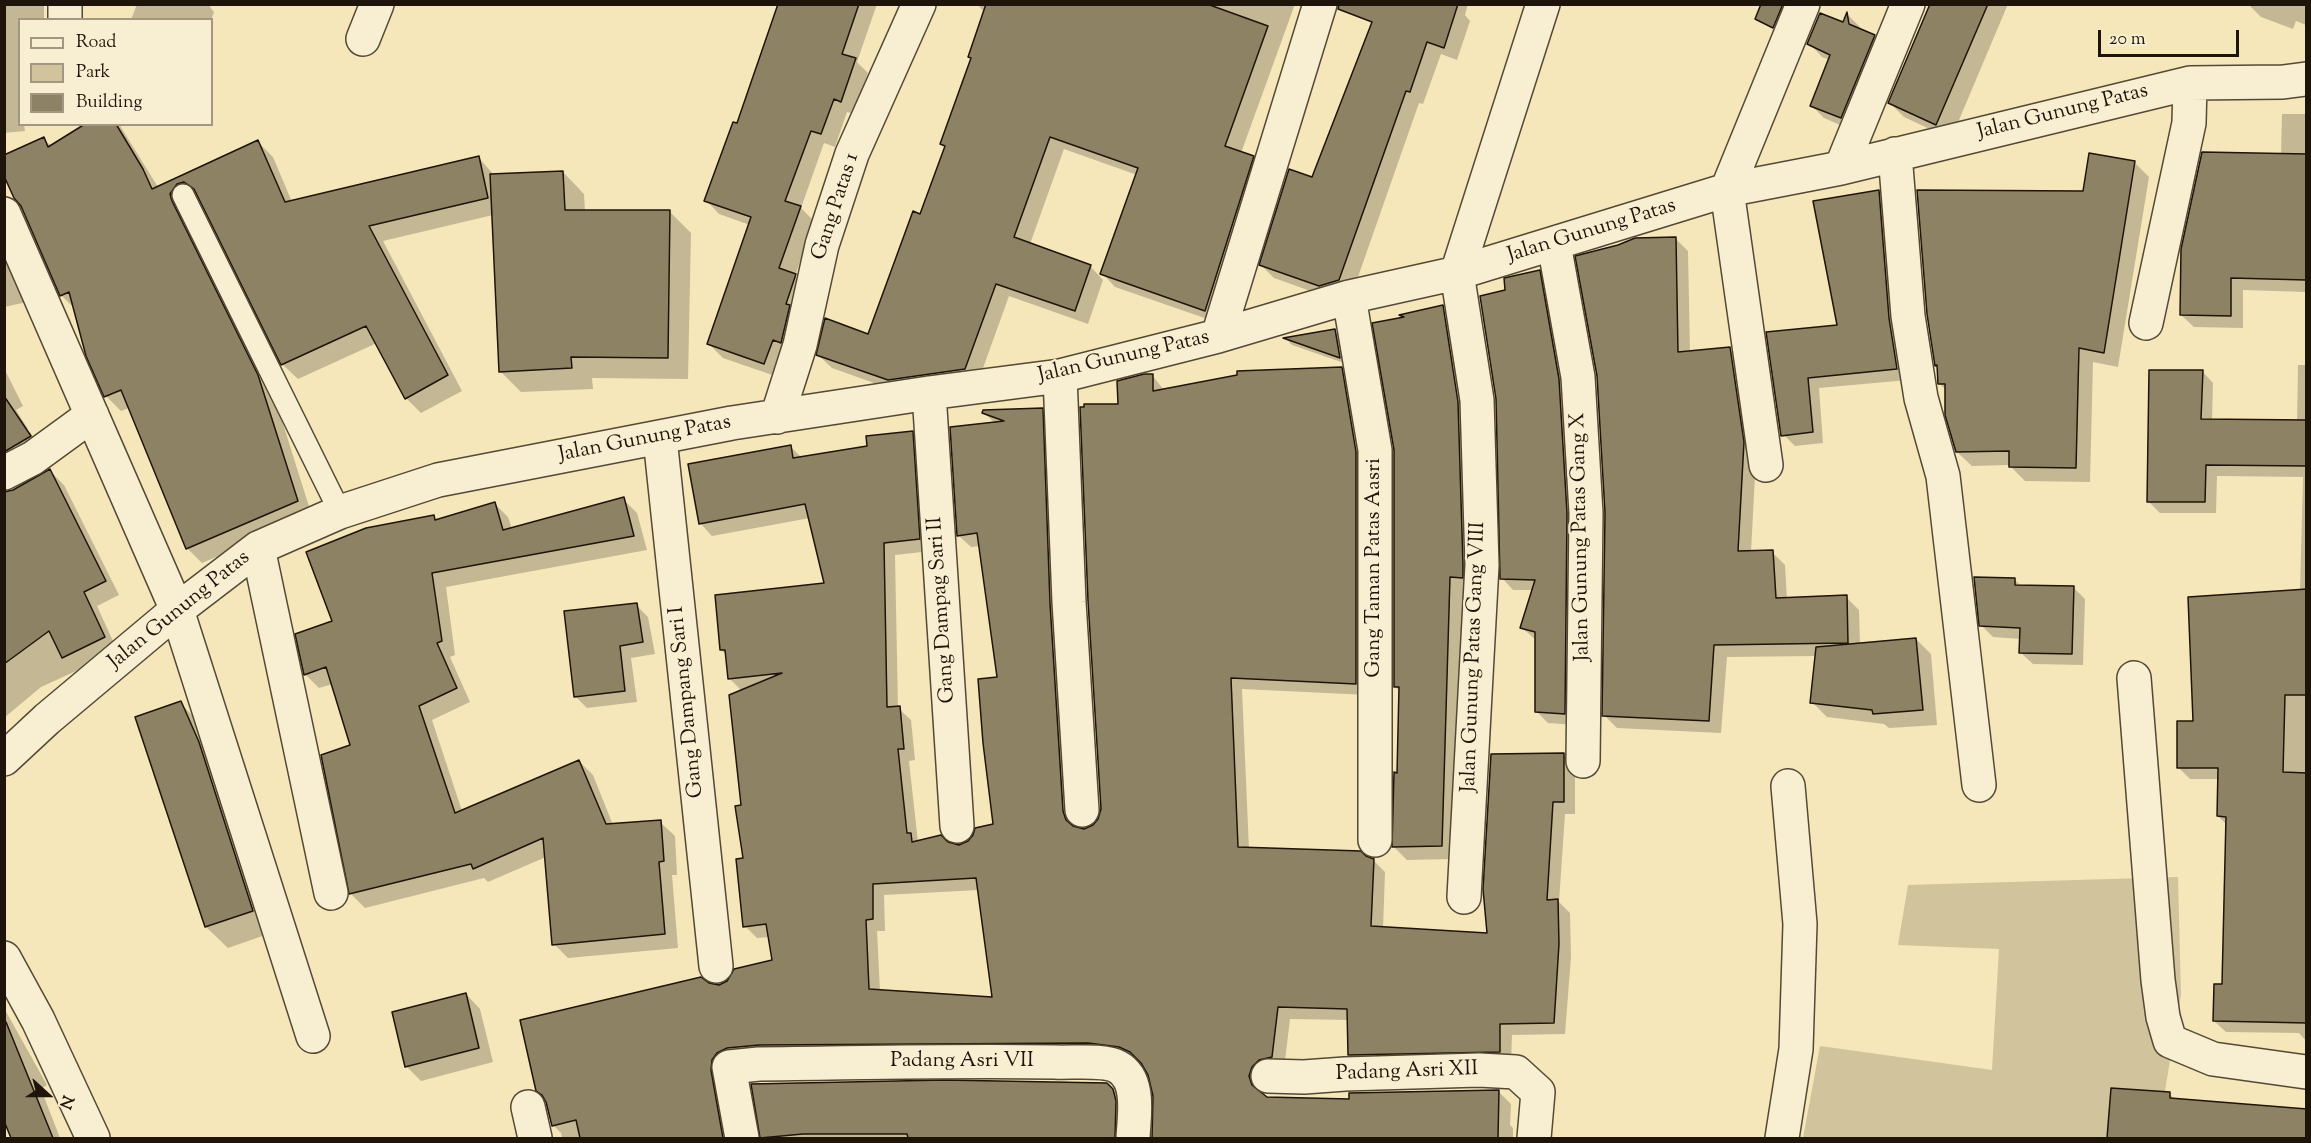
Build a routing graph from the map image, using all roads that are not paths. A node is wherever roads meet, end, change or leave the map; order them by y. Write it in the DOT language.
graph roads {
  1 [pos="377,4"];
  2 [pos="919,4"];
  3 [pos="1320,4"];
  4 [pos="1543,4"];
  5 [pos="1803,4"];
  6 [pos="1908,4"];
  7 [pos="363,39"];
  8 [pos="2307,79"];
  9 [pos="2190,83"];
  10 [pos="1895,154"];
  11 [pos="1841,168"];
  12 [pos="1727,190"];
  13 [pos="183,195"];
  14 [pos="4,214"];
  15 [pos="1554,244"];
  16 [pos="1457,273"];
  17 [pos="1348,297"];
  18 [pos="2146,323"];
  19 [pos="1218,336"];
  20 [pos="1060,376"];
  21 [pos="929,393"];
  22 [pos="92,415"];
  23 [pos="777,417"];
  24 [pos="660,438"];
  25 [pos="1766,465"];
  26 [pos="4,473"];
  27 [pos="340,512"];
  28 [pos="258,548"];
  29 [pos="177,610"];
  30 [pos="2134,678"];
  31 [pos="4,759"];
  32 [pos="1583,760"];
  33 [pos="1980,785"];
  34 [pos="1788,786"];
  35 [pos="1082,810"];
  36 [pos="957,826"];
  37 [pos="1375,840"];
  38 [pos="331,893"];
  39 [pos="1464,897"];
  40 [pos="4,958"];
  41 [pos="717,966"];
  42 [pos="313,1035"];
  43 [pos="2307,1072"];
  44 [pos="1268,1076"];
  45 [pos="93,1138"];
  46 [pos="742,1138"];
  47 [pos="1133,1138"];
  48 [pos="1534,1138"];
  49 [pos="1782,1138"];
  1 -- 7 [label="street"];
  2 -- 23 [label="street, Gang Patas 1"];
  3 -- 19 [label="street"];
  4 -- 16 [label="street"];
  5 -- 12 [label="street"];
  6 -- 11 [label="street"];
  8 -- 9 [label="street, Jalan Gunung Patas"];
  9 -- 10 [label="street, Jalan Gunung Patas"];
  9 -- 18 [label="street"];
  10 -- 11 [label="street, Jalan Gunung Patas"];
  10 -- 33 [label="street"];
  11 -- 12 [label="street, Jalan Gunung Patas"];
  12 -- 15 [label="street, Jalan Gunung Patas"];
  12 -- 25 [label="street"];
  13 -- 27 [label="lane"];
  14 -- 22 [label="street"];
  15 -- 16 [label="street, Jalan Gunung Patas"];
  15 -- 32 [label="street, Jalan Gunung Patas Gang X"];
  16 -- 17 [label="street, Jalan Gunung Patas"];
  16 -- 39 [label="street, Jalan Gunung Patas Gang VIII"];
  17 -- 19 [label="street, Jalan Gunung Patas"];
  17 -- 37 [label="street, Gang Taman Patas Aasri"];
  19 -- 20 [label="street, Jalan Gunung Patas"];
  20 -- 21 [label="street, Jalan Gunung Patas"];
  20 -- 35 [label="street"];
  21 -- 23 [label="street, Jalan Gunung Patas"];
  21 -- 36 [label="street, Gang Dampag Sari II"];
  22 -- 26 [label="street"];
  22 -- 29 [label="street"];
  23 -- 24 [label="street, Jalan Gunung Patas"];
  24 -- 27 [label="street, Jalan Gunung Patas"];
  24 -- 41 [label="street, Gang Dampang Sari I"];
  27 -- 28 [label="street, Jalan Gunung Patas"];
  28 -- 29 [label="street, Jalan Gunung Patas"];
  28 -- 38 [label="street"];
  29 -- 31 [label="street, Jalan Gunung Patas"];
  29 -- 42 [label="street"];
  30 -- 43 [label="street"];
  34 -- 49 [label="street"];
  40 -- 45 [label="street"];
  44 -- 48 [label="street, Padang Asri XII"];
  46 -- 47 [label="street, Padang Asri VII"];
}
